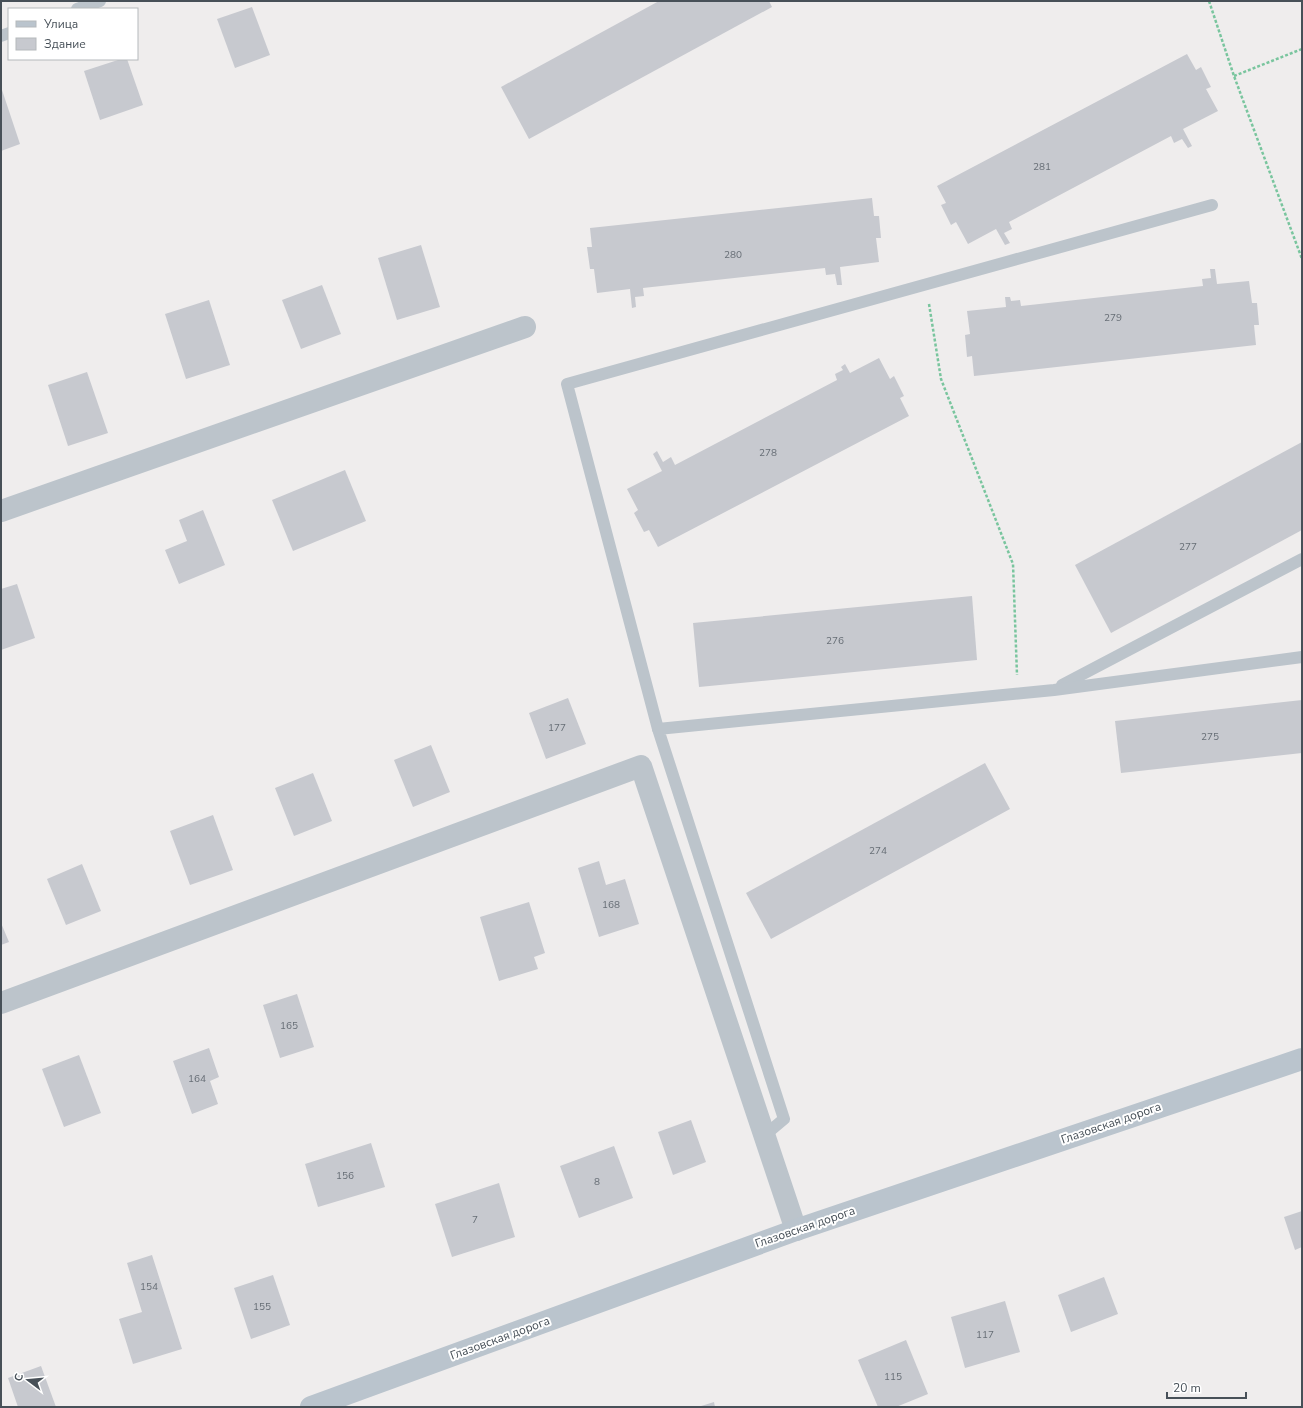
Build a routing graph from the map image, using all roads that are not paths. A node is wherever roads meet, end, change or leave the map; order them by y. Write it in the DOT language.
graph roads {
  1 [pos="100,1"];
  2 [pos="80,8"];
  3 [pos="1212,205"];
  4 [pos="525,327"];
  5 [pos="1,511"];
  6 [pos="1302,559"];
  7 [pos="1302,657"];
  8 [pos="1054,690"];
  9 [pos="658,729"];
  10 [pos="1,1003"];
  11 [pos="1302,1059"];
  12 [pos="765,1135"];
  13 [pos="796,1230"];
  14 [pos="311,1407"];
  1 -- 2 [label="lane"];
  3 -- 9 [label="lane"];
  4 -- 5 [label="street"];
  6 -- 8 [label="lane"];
  7 -- 8 [label="lane"];
  8 -- 9 [label="lane"];
  9 -- 12 [label="lane"];
  10 -- 12 [label="street"];
  11 -- 13 [label="street, Глазовская дорога"];
  12 -- 13 [label="street"];
  13 -- 14 [label="street, Глазовская дорога"];
}
